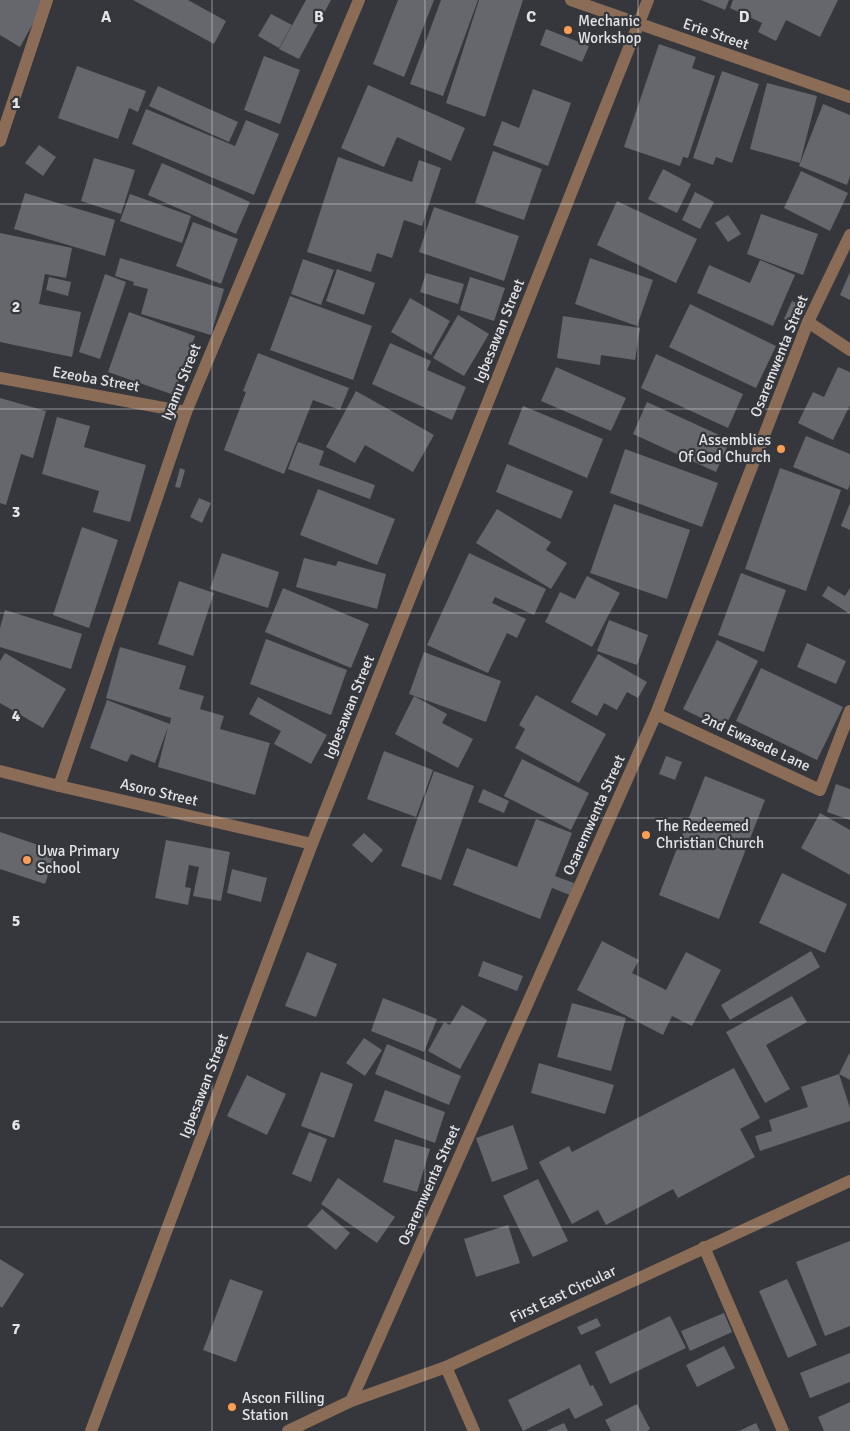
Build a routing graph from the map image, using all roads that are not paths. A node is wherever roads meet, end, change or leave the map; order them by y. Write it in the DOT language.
graph roads {
  1 [pos="47,0"];
  2 [pos="359,0"];
  3 [pos="571,0"];
  4 [pos="648,0"];
  5 [pos="639,24"];
  6 [pos="850,98"];
  7 [pos="0,140"];
  8 [pos="850,235"];
  9 [pos="808,322"];
  10 [pos="850,350"];
  11 [pos="0,378"];
  12 [pos="186,412"];
  13 [pos="850,711"];
  14 [pos="656,714"];
  15 [pos="0,771"];
  16 [pos="59,786"];
  17 [pos="312,844"];
  18 [pos="850,1181"];
  19 [pos="704,1246"];
  20 [pos="446,1367"];
  21 [pos="351,1401"];
  22 [pos="91,1431"];
  23 [pos="288,1431"];
  24 [pos="474,1431"];
  25 [pos="783,1431"];
  1 -- 7 [label="street"];
  2 -- 12 [label="street, Iyamu Street"];
  3 -- 5 [label="street, Erie Street"];
  4 -- 5 [label="street, Igbesawan Street"];
  5 -- 6 [label="street, Erie Street"];
  5 -- 17 [label="street, Igbesawan Street"];
  8 -- 9 [label="street, Osaremwenta Street"];
  9 -- 10 [label="street"];
  9 -- 14 [label="street, Osaremwenta Street"];
  11 -- 12 [label="street, Ezeoba Street"];
  12 -- 16 [label="street, Iyamu Street"];
  13 -- 14 [label="street, 2nd Ewasede Lane"];
  14 -- 21 [label="street, Osaremwenta Street"];
  15 -- 16 [label="street, Asoro Street"];
  16 -- 17 [label="street, Asoro Street"];
  17 -- 22 [label="street, Igbesawan Street"];
  18 -- 19 [label="street, First East Circular"];
  19 -- 20 [label="street, First East Circular"];
  19 -- 25 [label="street"];
  20 -- 21 [label="street, First East Circular"];
  20 -- 24 [label="street"];
  21 -- 23 [label="street, First East Circular"];
}
